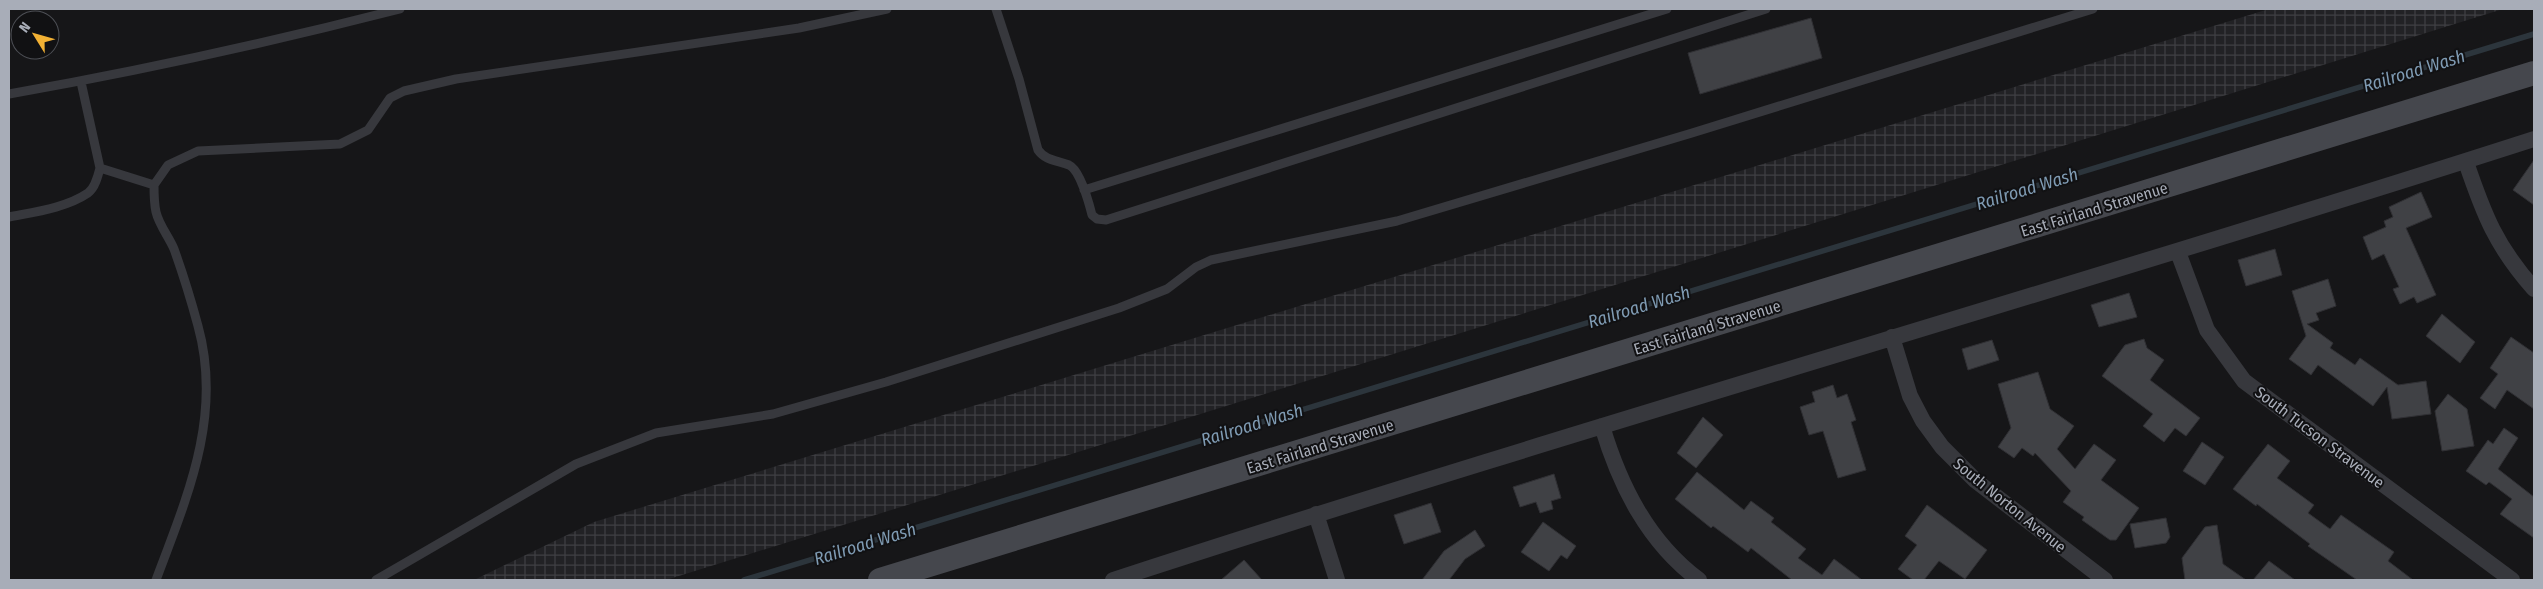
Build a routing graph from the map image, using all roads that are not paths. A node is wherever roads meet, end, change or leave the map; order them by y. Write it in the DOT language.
graph roads {
  1 [pos="400,9"];
  2 [pos="887,9"];
  3 [pos="996,9"];
  4 [pos="1666,9"];
  5 [pos="1766,9"];
  6 [pos="2093,9"];
  7 [pos="2534,74"];
  8 [pos="81,82"];
  9 [pos="9,94"];
  10 [pos="2534,139"];
  11 [pos="2466,162"];
  12 [pos="100,168"];
  13 [pos="154,185"];
  14 [pos="1084,190"];
  15 [pos="9,217"];
  16 [pos="2178,252"];
  17 [pos="2534,289"];
  18 [pos="1892,337"];
  19 [pos="1602,426"];
  20 [pos="1316,514"];
  21 [pos="156,580"];
  22 [pos="376,580"];
  23 [pos="880,580"];
  24 [pos="1113,580"];
  25 [pos="1337,580"];
  26 [pos="1699,580"];
  27 [pos="2105,580"];
  28 [pos="2512,580"];
  1 -- 8 [label="lane"];
  2 -- 13 [label="lane"];
  3 -- 14 [label="lane"];
  4 -- 14 [label="lane"];
  5 -- 14 [label="lane"];
  6 -- 22 [label="lane"];
  7 -- 23 [label="street, East Fairland Stravenue"];
  8 -- 9 [label="lane"];
  8 -- 12 [label="lane"];
  10 -- 11 [label="street"];
  11 -- 16 [label="street"];
  11 -- 17 [label="street"];
  12 -- 13 [label="lane"];
  12 -- 15 [label="lane"];
  13 -- 21 [label="lane"];
  16 -- 18 [label="street"];
  16 -- 28 [label="street, South Tucson Stravenue"];
  18 -- 19 [label="street"];
  18 -- 27 [label="street, South Norton Avenue"];
  19 -- 20 [label="street"];
  19 -- 26 [label="street"];
  20 -- 24 [label="street"];
  20 -- 25 [label="street"];
}
